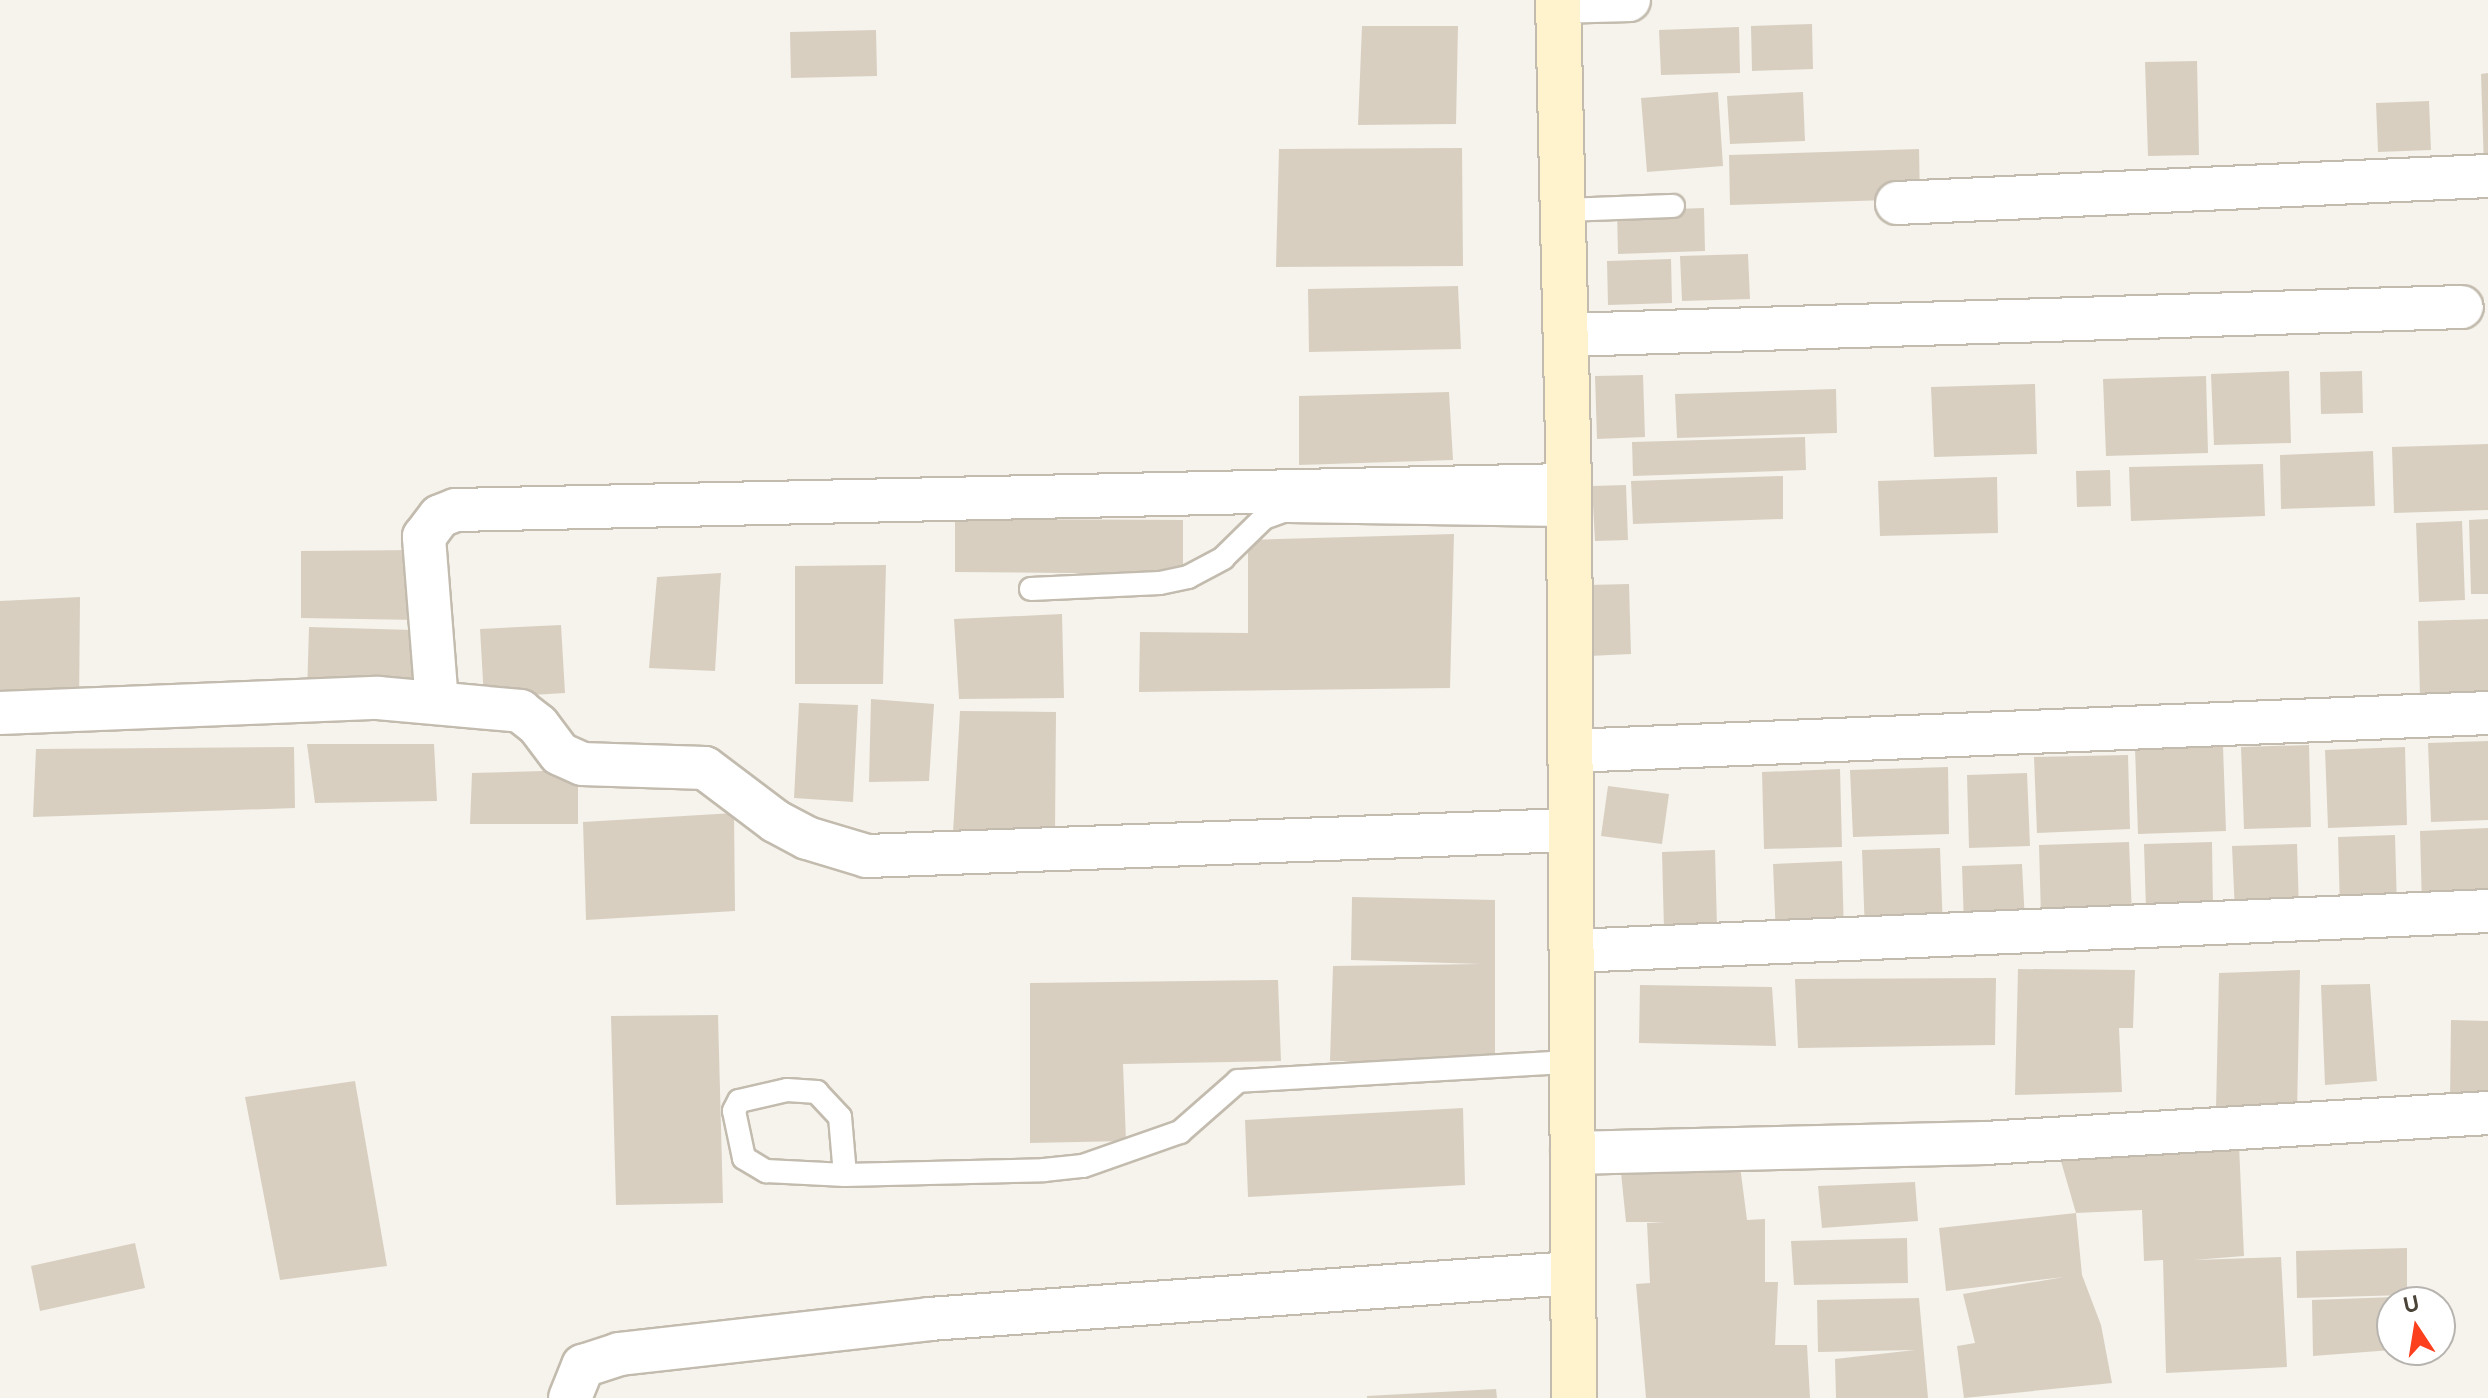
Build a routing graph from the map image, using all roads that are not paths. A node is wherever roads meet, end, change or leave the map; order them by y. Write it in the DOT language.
graph roads {
  1 [pos="1629,0"];
  2 [pos="1558,1"];
  3 [pos="2488,176"];
  4 [pos="1897,203"];
  5 [pos="1673,206"];
  6 [pos="1563,210"];
  7 [pos="2462,307"];
  8 [pos="1566,335"];
  9 [pos="1569,500"];
  10 [pos="1031,589"];
  11 [pos="437,703"];
  12 [pos="0,713"];
  13 [pos="2488,713"];
  14 [pos="1570,751"];
  15 [pos="1570,830"];
  16 [pos="2488,911"];
  17 [pos="1573,951"];
  18 [pos="1571,1062"];
  19 [pos="2488,1113"];
  20 [pos="1572,1153"];
  21 [pos="845,1175"];
  22 [pos="1573,1273"];
  23 [pos="570,1398"];
  24 [pos="1574,1398"];
  1 -- 2 [label="street"];
  2 -- 6 [label="street"];
  3 -- 4 [label="street"];
  5 -- 6 [label="lane"];
  6 -- 8 [label="street"];
  7 -- 8 [label="street"];
  8 -- 9 [label="street"];
  9 -- 10 [label="lane"];
  9 -- 11 [label="street"];
  9 -- 14 [label="street"];
  11 -- 12 [label="street"];
  11 -- 15 [label="street"];
  13 -- 14 [label="street"];
  14 -- 15 [label="street"];
  15 -- 17 [label="street"];
  16 -- 17 [label="street"];
  17 -- 18 [label="street"];
  18 -- 20 [label="street"];
  18 -- 21 [label="lane"];
  19 -- 20 [label="street"];
  20 -- 22 [label="street"];
  21 -- 21 [label="lane"];
  22 -- 23 [label="street"];
  22 -- 24 [label="street"];
}
